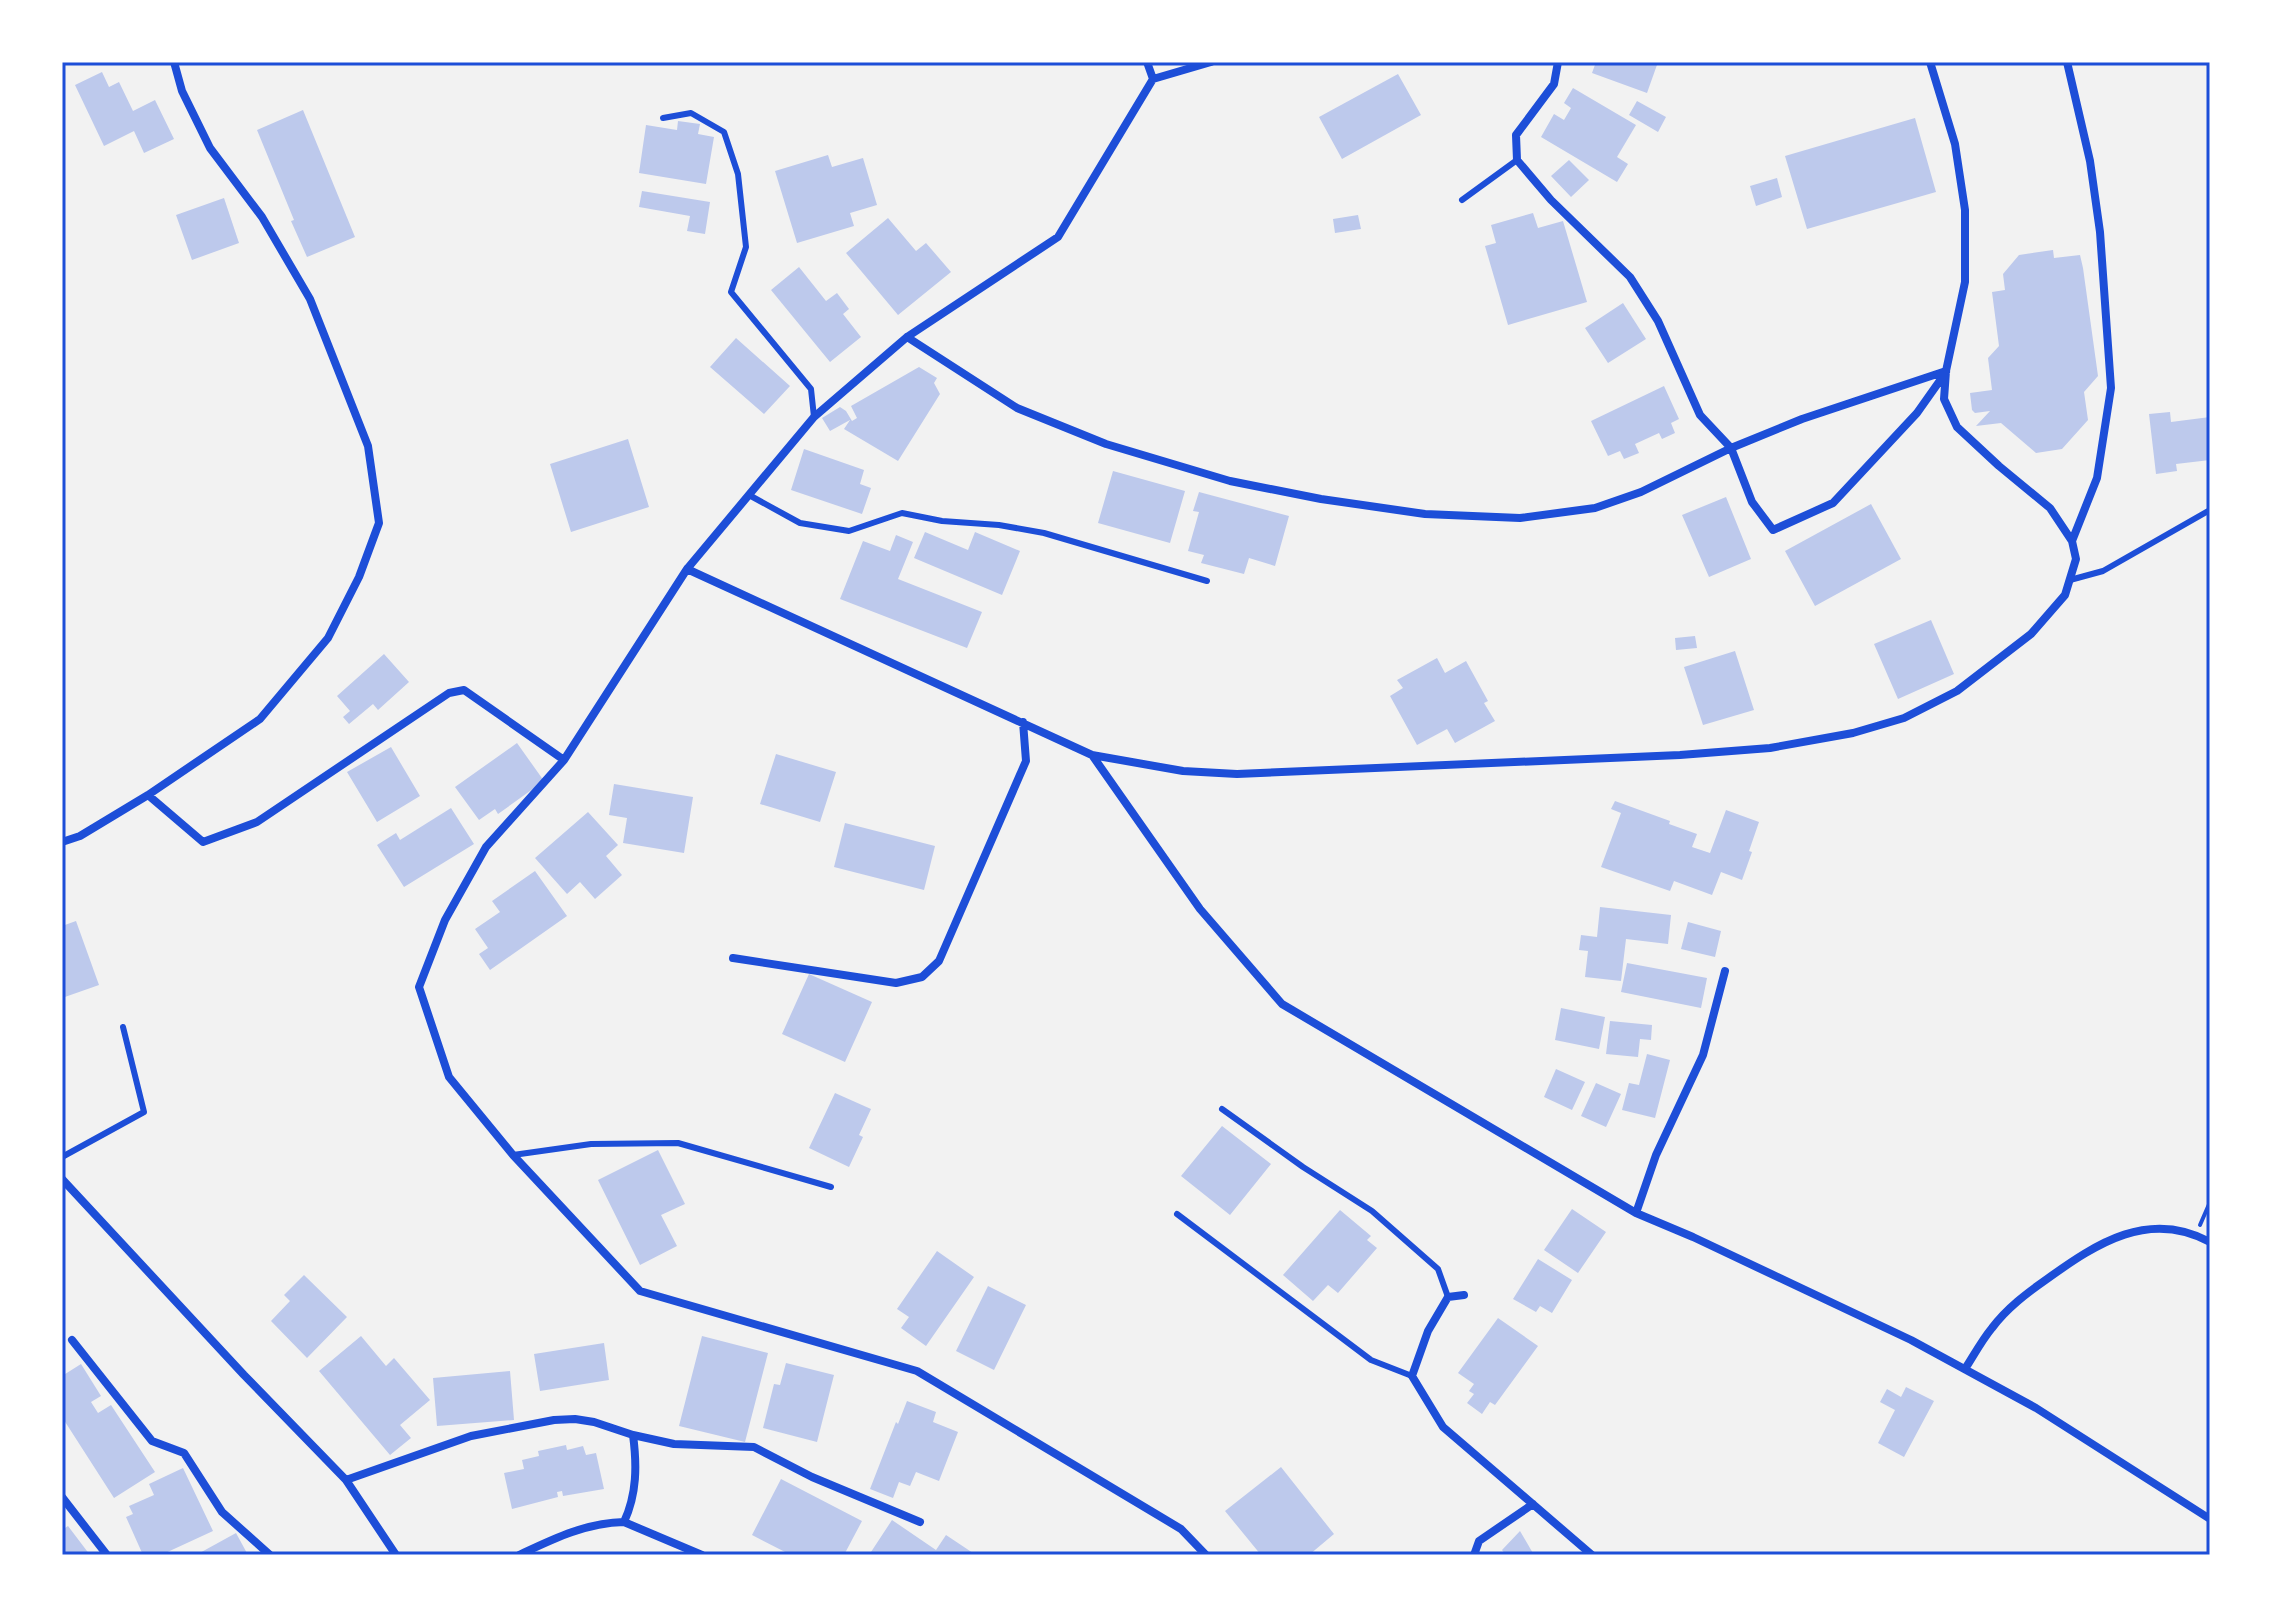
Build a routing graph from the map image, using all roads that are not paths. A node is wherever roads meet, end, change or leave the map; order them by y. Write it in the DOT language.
graph roads {
  1 [pos="174,62"];
  2 [pos="1147,62"];
  3 [pos="1211,62"];
  4 [pos="1558,62"];
  5 [pos="1930,62"];
  6 [pos="2067,62"];
  7 [pos="1153,79"];
  8 [pos="663,118"];
  9 [pos="1517,160"];
  10 [pos="1462,200"];
  11 [pos="907,337"];
  12 [pos="1946,371"];
  13 [pos="814,417"];
  14 [pos="1731,448"];
  15 [pos="749,495"];
  16 [pos="2210,510"];
  17 [pos="2072,541"];
  18 [pos="687,569"];
  19 [pos="2070,580"];
  20 [pos="1207,581"];
  21 [pos="1023,722"];
  22 [pos="1092,755"];
  23 [pos="564,760"];
  24 [pos="148,795"];
  25 [pos="62,842"];
  26 [pos="733,958"];
  27 [pos="1725,971"];
  28 [pos="123,1027"];
  29 [pos="1222,1109"];
  30 [pos="513,1155"];
  31 [pos="62,1157"];
  32 [pos="62,1179"];
  33 [pos="831,1187"];
  34 [pos="1636,1213"];
  35 [pos="1177,1214"];
  36 [pos="2210,1242"];
  37 [pos="1464,1295"];
  38 [pos="1448,1297"];
  39 [pos="72,1340"];
  40 [pos="1965,1369"];
  41 [pos="1412,1376"];
  42 [pos="633,1435"];
  43 [pos="346,1480"];
  44 [pos="62,1497"];
  45 [pos="1533,1504"];
  46 [pos="2210,1519"];
  47 [pos="624,1522"];
  48 [pos="920,1522"];
  49 [pos="107,1555"];
  50 [pos="270,1555"];
  51 [pos="396,1555"];
  52 [pos="519,1555"];
  53 [pos="702,1555"];
  54 [pos="1206,1555"];
  55 [pos="1474,1555"];
  56 [pos="1592,1555"];
  1 -- 24 [label="street"];
  2 -- 7 [label="street"];
  3 -- 7 [label="street"];
  4 -- 9 [label="street"];
  5 -- 12 [label="street"];
  6 -- 17 [label="street"];
  7 -- 11 [label="street"];
  8 -- 13 [label="lane"];
  9 -- 10 [label="lane"];
  9 -- 14 [label="street"];
  11 -- 13 [label="street"];
  11 -- 14 [label="street"];
  12 -- 14 [label="street"];
  12 -- 14 [label="street"];
  12 -- 17 [label="street"];
  13 -- 15 [label="street"];
  15 -- 18 [label="street"];
  15 -- 20 [label="lane"];
  16 -- 19 [label="lane"];
  17 -- 19 [label="street"];
  18 -- 21 [label="street"];
  18 -- 23 [label="street"];
  19 -- 22 [label="street"];
  21 -- 22 [label="street"];
  21 -- 26 [label="street"];
  22 -- 34 [label="street"];
  23 -- 24 [label="street"];
  23 -- 30 [label="street"];
  24 -- 25 [label="street"];
  27 -- 34 [label="street"];
  28 -- 31 [label="lane"];
  29 -- 38 [label="lane"];
  30 -- 33 [label="lane"];
  30 -- 54 [label="street"];
  32 -- 43 [label="street"];
  34 -- 40 [label="street"];
  35 -- 41 [label="lane"];
  36 -- 40 [label="street"];
  37 -- 38 [label="street"];
  38 -- 41 [label="street"];
  39 -- 50 [label="street"];
  40 -- 46 [label="street"];
  41 -- 45 [label="street"];
  42 -- 43 [label="street"];
  42 -- 47 [label="street"];
  42 -- 48 [label="street"];
  43 -- 51 [label="street"];
  44 -- 49 [label="street"];
  45 -- 55 [label="street"];
  45 -- 56 [label="street"];
  47 -- 52 [label="street"];
  47 -- 53 [label="street"];
}
